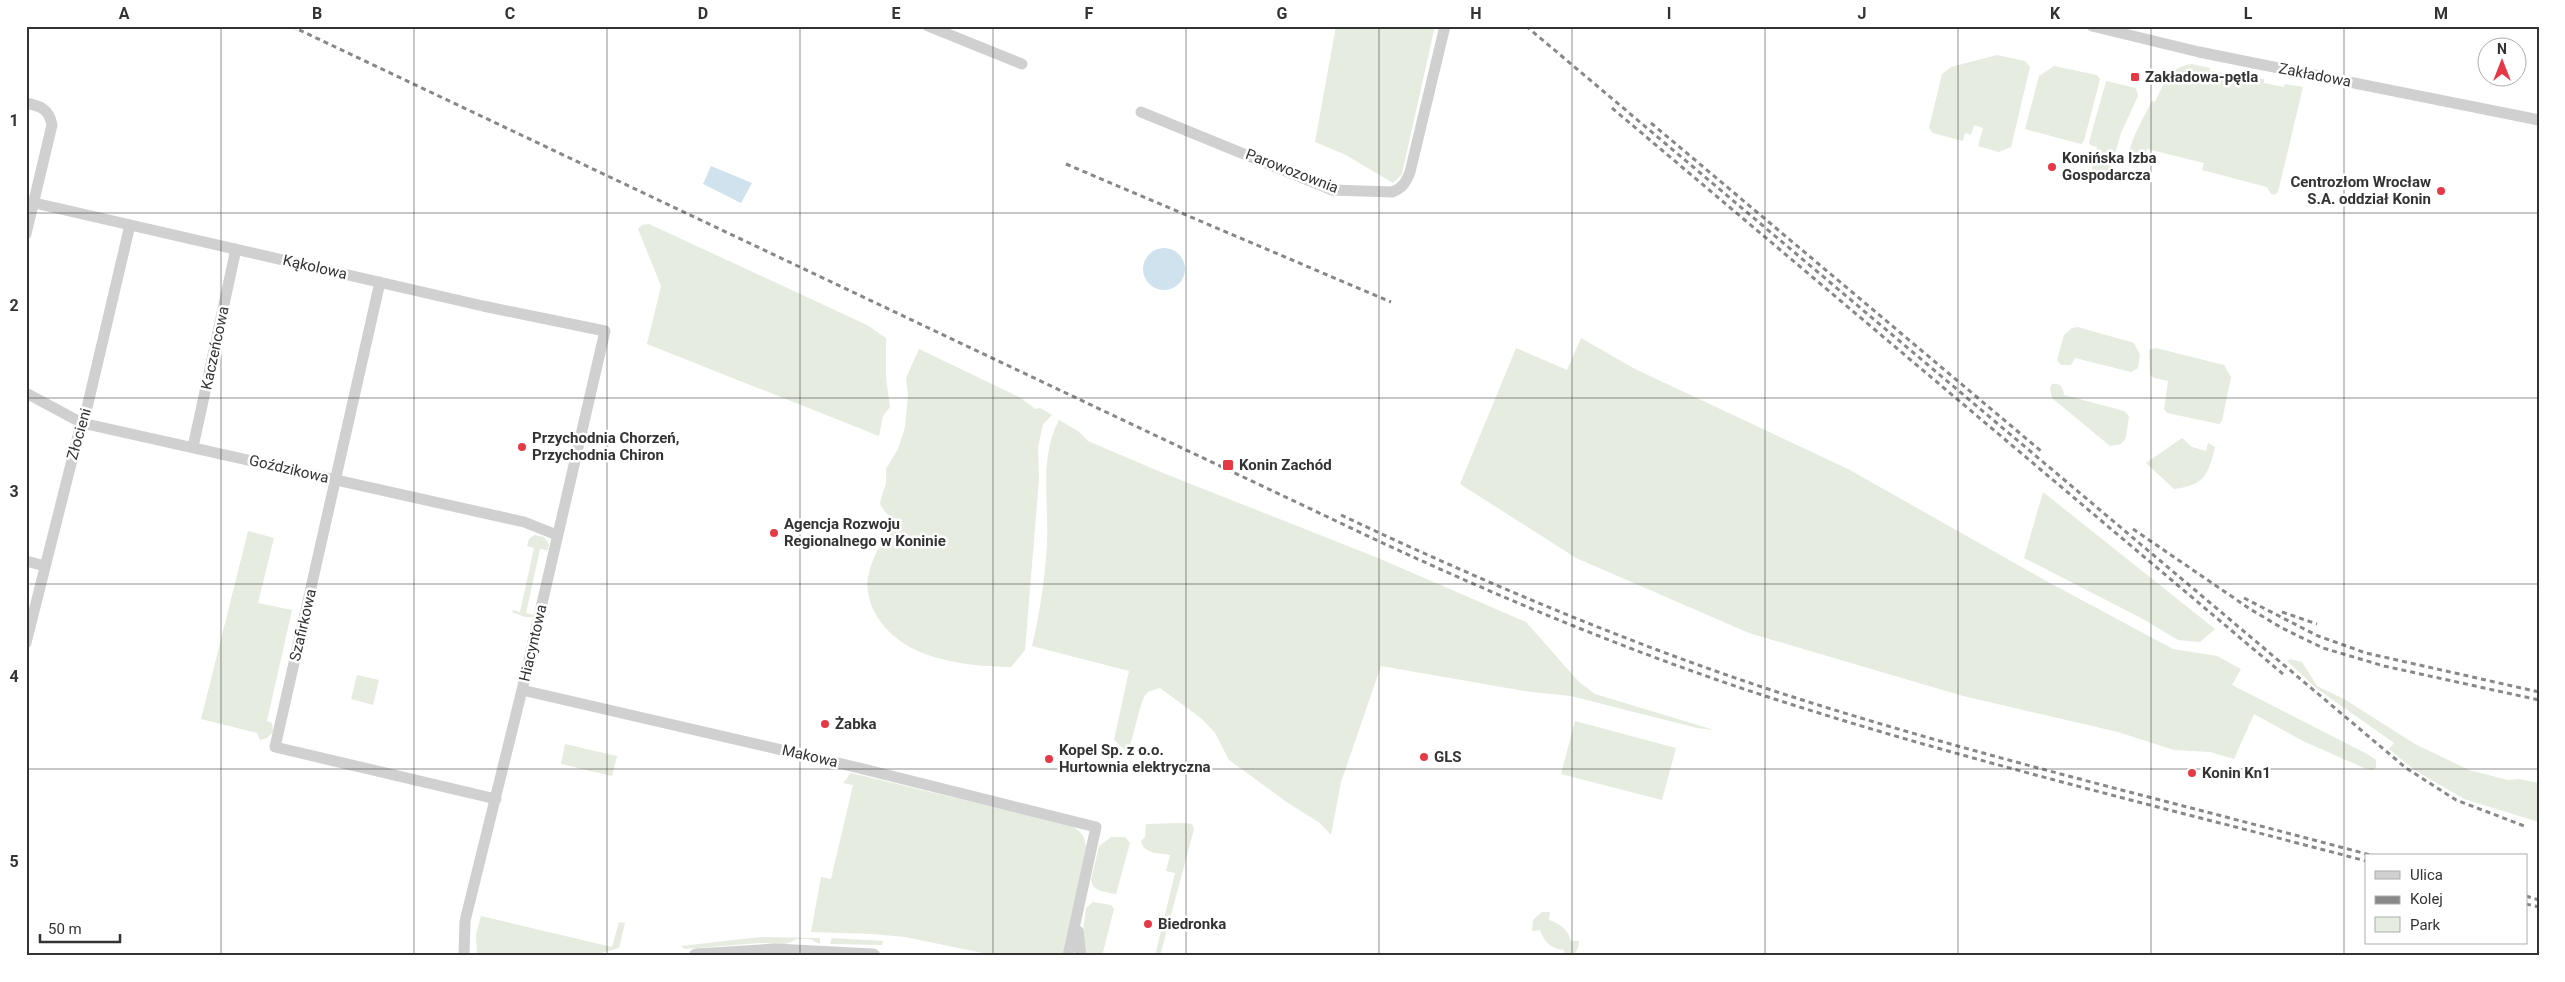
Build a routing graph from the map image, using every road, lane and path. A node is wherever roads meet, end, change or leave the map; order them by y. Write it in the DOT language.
graph roads {
  1 [pos="928,26"];
  2 [pos="1445,26"];
  3 [pos="2092,26"];
  4 [pos="1022,64"];
  5 [pos="26,103"];
  6 [pos="1141,112"];
  7 [pos="2539,120"];
  8 [pos="30,202"];
  9 [pos="130,225"];
  10 [pos="26,234"];
  11 [pos="236,249"];
  12 [pos="380,282"];
  13 [pos="605,331"];
  14 [pos="26,394"];
  15 [pos="82,423"];
  16 [pos="193,447"];
  17 [pos="336,480"];
  18 [pos="557,535"];
  19 [pos="26,561"];
  20 [pos="46,566"];
  21 [pos="26,643"];
  22 [pos="522,690"];
  23 [pos="496,800"];
  24 [pos="1080,907"];
  25 [pos="800,953"];
  26 [pos="464,956"];
  27 [pos="696,956"];
  28 [pos="873,956"];
  29 [pos="1068,956"];
  30 [pos="1081,956"];
  1 -- 4 [label="street"];
  2 -- 6 [label="street, Parowozownia"];
  3 -- 7 [label="street, Zakładowa"];
  5 -- 8 [label="street"];
  8 -- 9 [label="street, Kąkolowa"];
  8 -- 10 [label="street"];
  9 -- 11 [label="street, Kąkolowa"];
  9 -- 15 [label="street, Złocieni"];
  11 -- 12 [label="street, Kąkolowa"];
  11 -- 16 [label="street, Kaczeńcowa"];
  12 -- 13 [label="street, Kąkolowa"];
  12 -- 17 [label="street, Szafirkowa"];
  13 -- 18 [label="street, Hiacyntowa"];
  14 -- 15 [label="street, Goździkowa"];
  15 -- 16 [label="street, Goździkowa"];
  15 -- 20 [label="street, Złocieni"];
  16 -- 17 [label="street, Goździkowa"];
  17 -- 18 [label="street, Goździkowa"];
  17 -- 23 [label="street, Szafirkowa"];
  18 -- 22 [label="street, Hiacyntowa"];
  19 -- 20 [label="street"];
  20 -- 21 [label="street, Złocieni"];
  22 -- 23 [label="street, Hiacyntowa"];
  22 -- 24 [label="street, Makowa"];
  23 -- 26 [label="street, Hiacyntowa"];
  24 -- 29 [label="street"];
  24 -- 30 [label="street"];
  25 -- 27 [label="street"];
  25 -- 28 [label="street"];
}
